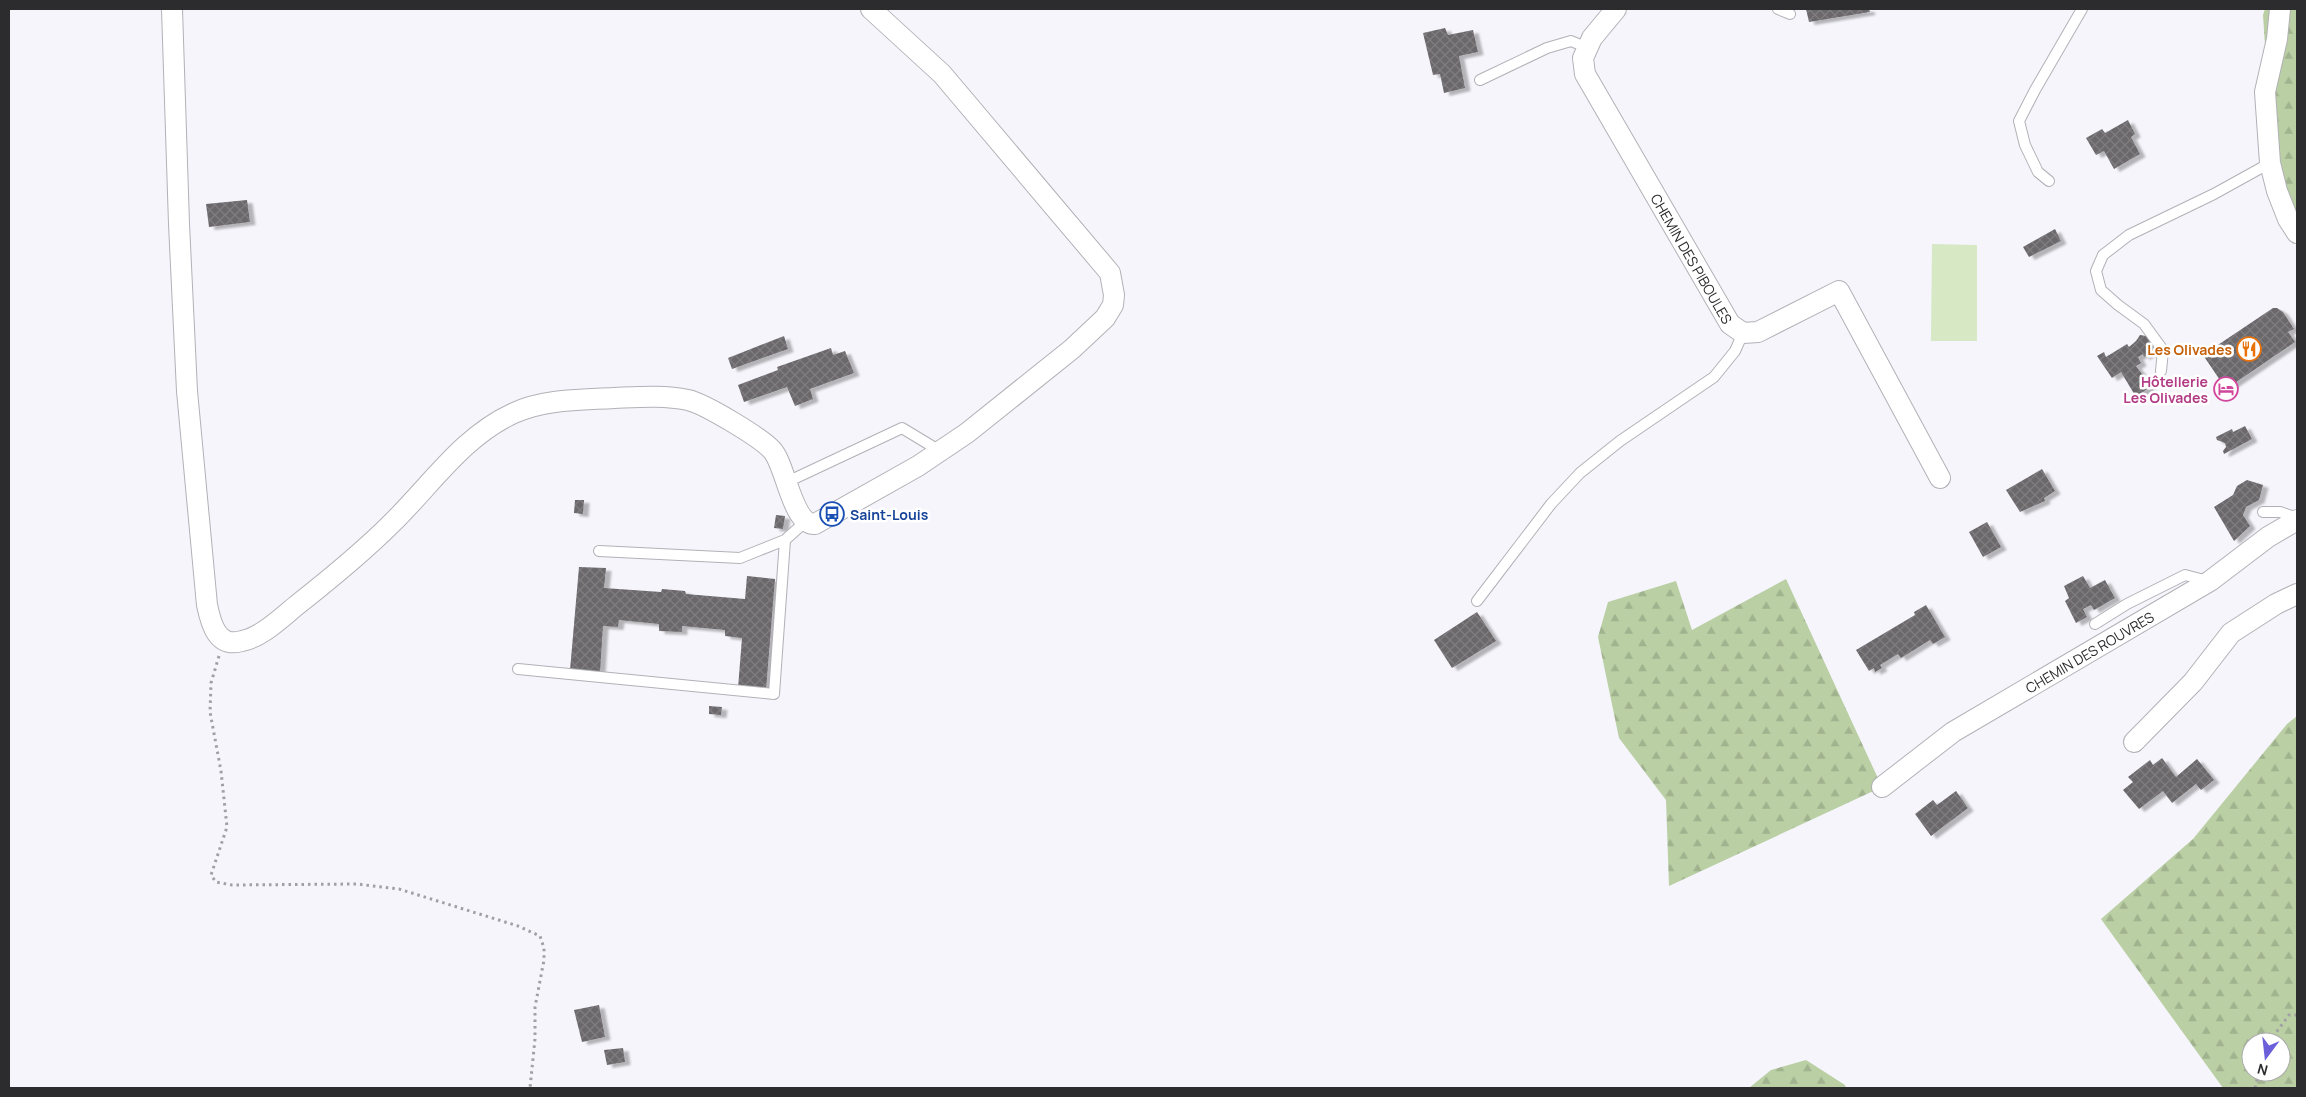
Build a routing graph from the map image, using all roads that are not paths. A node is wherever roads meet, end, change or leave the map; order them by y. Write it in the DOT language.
graph roads {
  1 [pos="172,9"];
  2 [pos="871,9"];
  3 [pos="1616,9"];
  4 [pos="1778,9"];
  5 [pos="2082,9"];
  6 [pos="2280,9"];
  7 [pos="1790,14"];
  8 [pos="1588,48"];
  9 [pos="1480,80"];
  10 [pos="2270,163"];
  11 [pos="2049,181"];
  12 [pos="2297,233"];
  13 [pos="1743,333"];
  14 [pos="2161,371"];
  15 [pos="940,451"];
  16 [pos="1940,478"];
  17 [pos="787,482"];
  18 [pos="2263,512"];
  19 [pos="2297,519"];
  20 [pos="806,522"];
  21 [pos="785,540"];
  22 [pos="599,551"];
  23 [pos="2210,581"];
  24 [pos="2297,594"];
  25 [pos="1477,601"];
  26 [pos="2095,624"];
  27 [pos="518,669"];
  28 [pos="2134,742"];
  29 [pos="1882,787"];
  1 -- 17 [label="street"];
  2 -- 15 [label="street"];
  3 -- 8 [label="street, CHEMIN DES PIBOULES"];
  4 -- 7 [label="lane"];
  5 -- 11 [label="lane"];
  6 -- 10 [label="street"];
  8 -- 9 [label="lane"];
  8 -- 13 [label="street, CHEMIN DES PIBOULES"];
  10 -- 12 [label="street"];
  10 -- 14 [label="lane"];
  13 -- 16 [label="street, CHEMIN DES PIBOULES"];
  13 -- 25 [label="lane"];
  15 -- 17 [label="lane"];
  15 -- 20 [label="street"];
  17 -- 20 [label="street"];
  18 -- 19 [label="lane"];
  19 -- 23 [label="street, CHEMIN DES ROUVRES"];
  20 -- 21 [label="lane"];
  21 -- 22 [label="lane"];
  21 -- 27 [label="lane"];
  23 -- 26 [label="lane"];
  23 -- 29 [label="street, CHEMIN DES ROUVRES"];
  24 -- 28 [label="street"];
}
